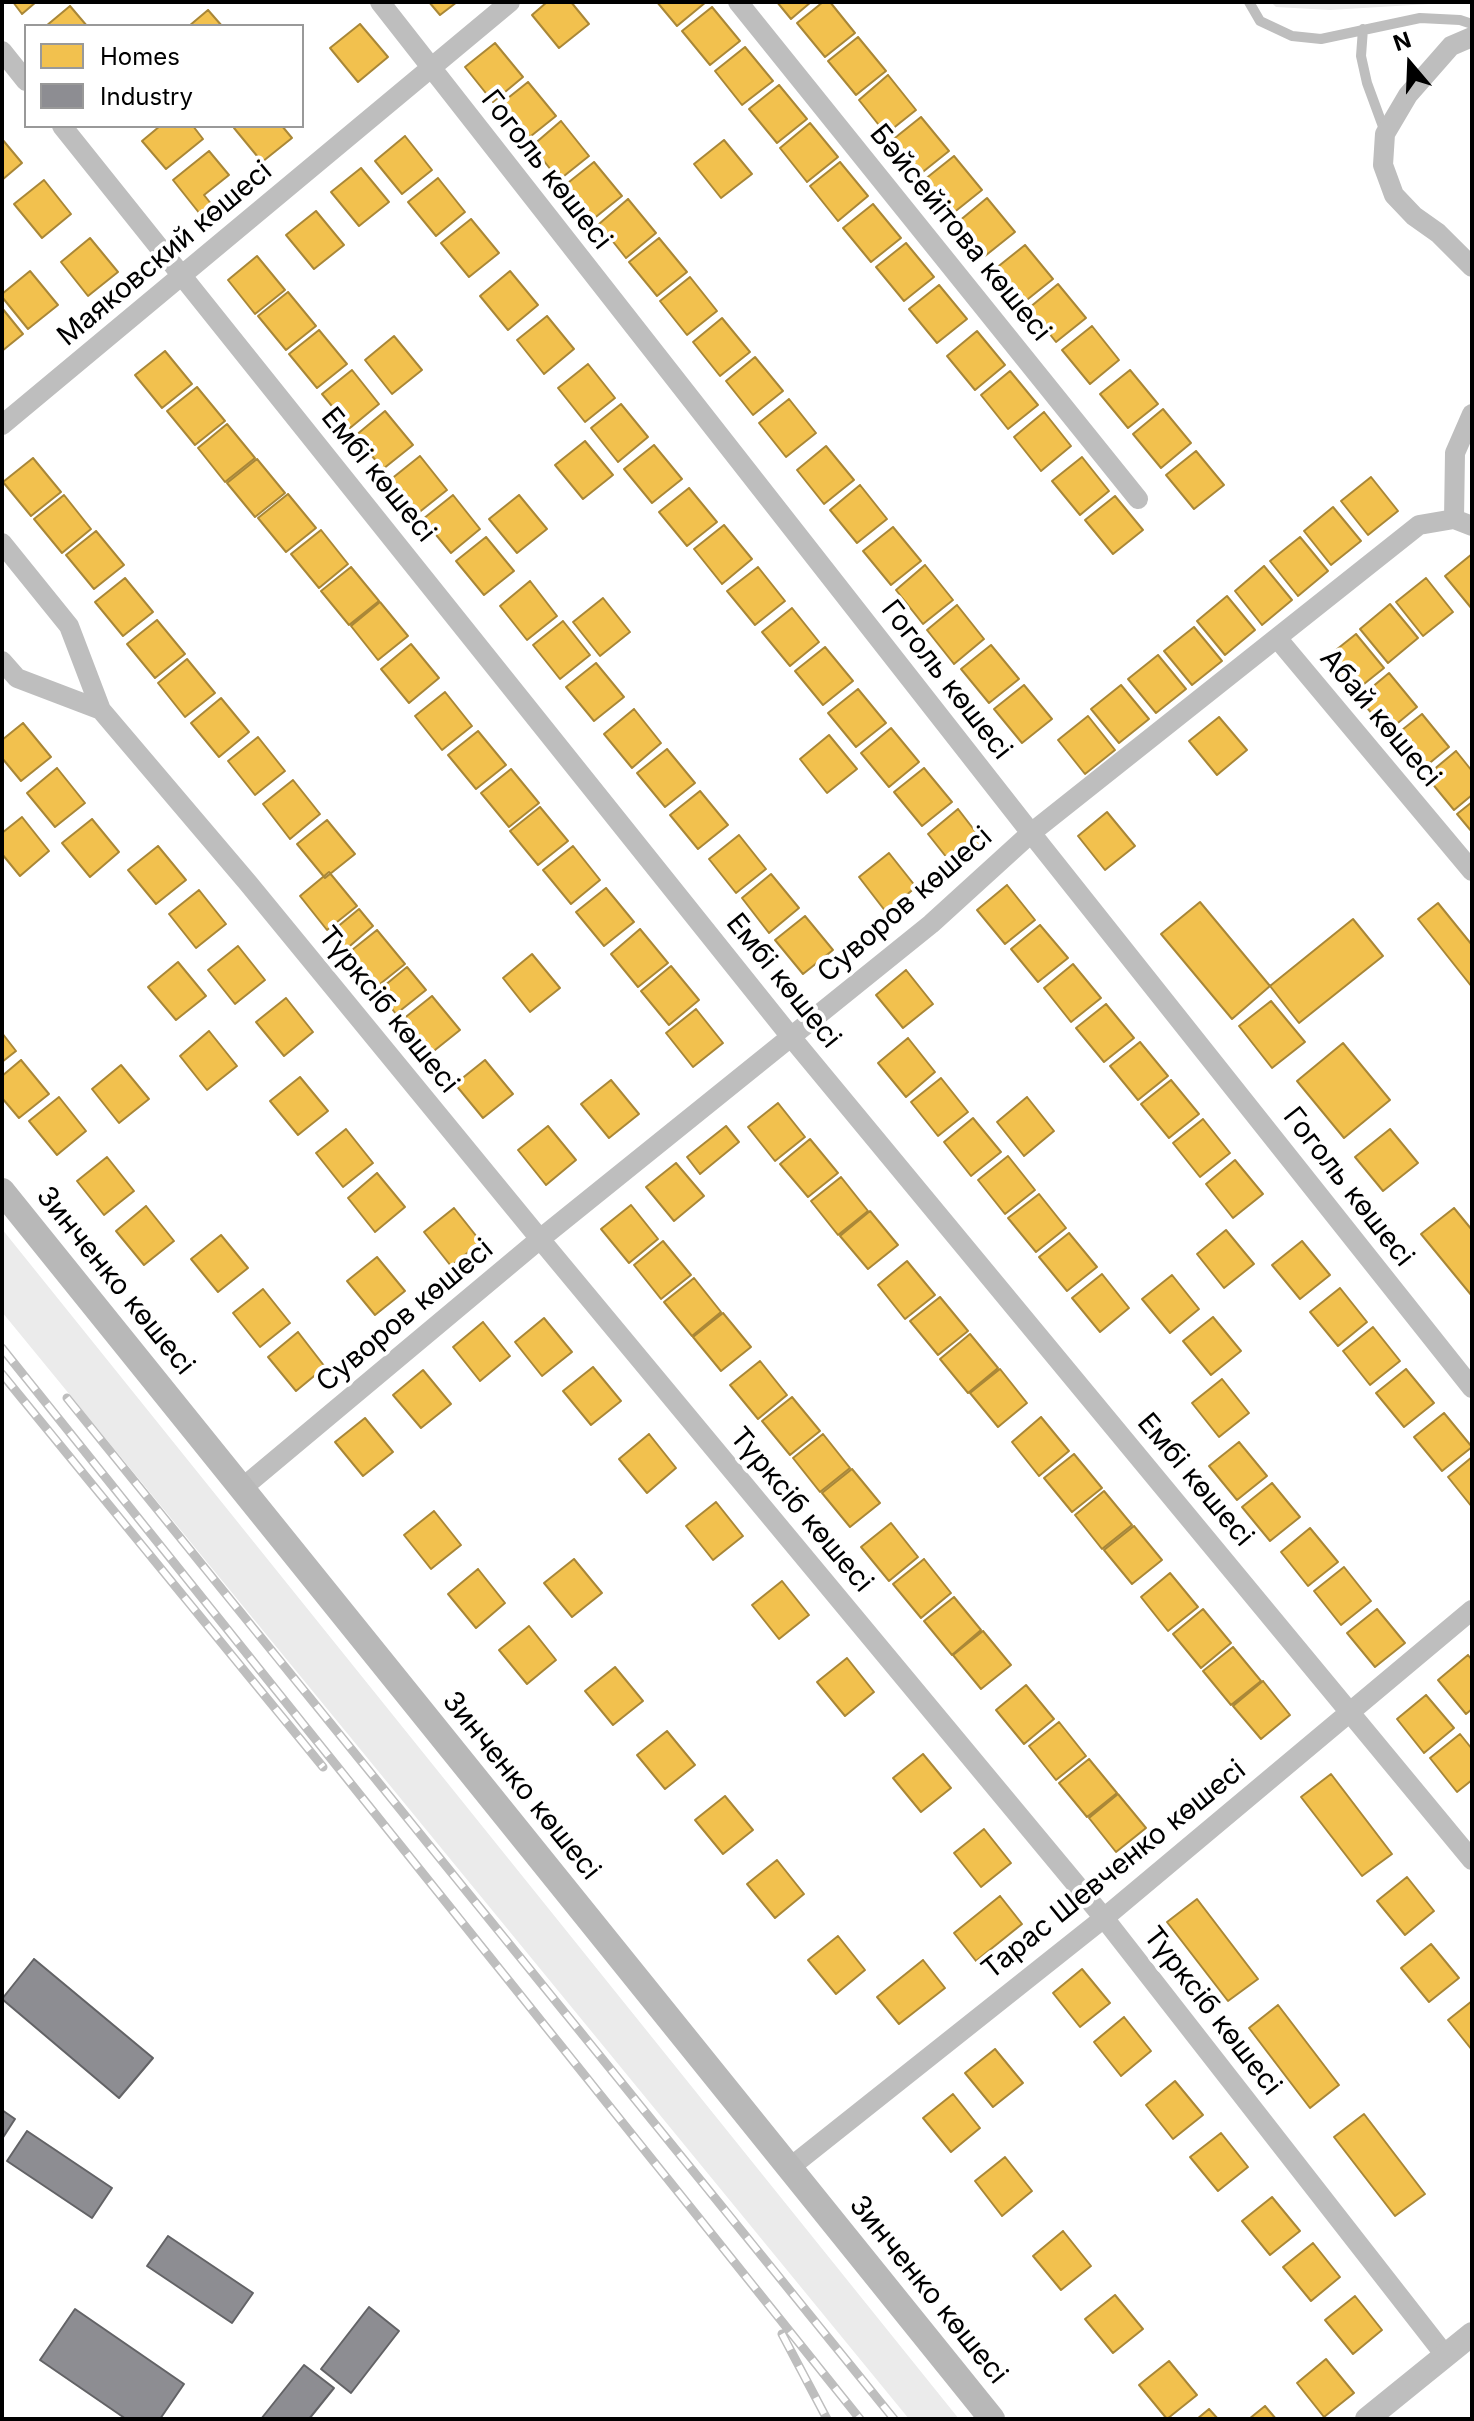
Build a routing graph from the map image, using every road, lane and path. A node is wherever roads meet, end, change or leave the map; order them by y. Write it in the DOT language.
graph roads {
  1 [pos="380,2"];
  2 [pos="510,2"];
  3 [pos="738,2"];
  4 [pos="1249,2"];
  5 [pos="1472,24"];
  6 [pos="1363,29"];
  7 [pos="1472,37"];
  8 [pos="2,51"];
  9 [pos="430,67"];
  10 [pos="24,78"];
  11 [pos="64,128"];
  12 [pos="1385,134"];
  13 [pos="1472,267"];
  14 [pos="183,276"];
  15 [pos="1472,414"];
  16 [pos="2,425"];
  17 [pos="1138,499"];
  18 [pos="1463,523"];
  19 [pos="2,543"];
  20 [pos="1277,638"];
  21 [pos="2,661"];
  22 [pos="101,710"];
  23 [pos="1031,833"];
  24 [pos="1472,871"];
  25 [pos="791,1037"];
  26 [pos="2,1191"];
  27 [pos="540,1239"];
  28 [pos="1472,1388"];
  29 [pos="241,1489"];
  30 [pos="1472,1610"];
  31 [pos="1351,1711"];
  32 [pos="1472,1860"];
  33 [pos="1104,1918"];
  34 [pos="788,2169"];
  35 [pos="1472,2334"];
  36 [pos="1445,2355"];
  37 [pos="992,2419"];
  38 [pos="1367,2419"];
  1 -- 9 [label="street, Гоголь көшесі"];
  2 -- 9 [label="street, Маяковский көшесі"];
  3 -- 17 [label="street, Бәйсейітова көшесі"];
  4 -- 6 [label="lane"];
  5 -- 6 [label="lane"];
  6 -- 12 [label="lane"];
  7 -- 12 [label="street"];
  8 -- 10 [label="street"];
  9 -- 14 [label="street, Маяковский көшесі"];
  9 -- 23 [label="street, Гоголь көшесі"];
  11 -- 14 [label="street, Ембі көшесі"];
  12 -- 13 [label="street"];
  14 -- 16 [label="street, Маяковский көшесі"];
  14 -- 25 [label="street, Ембі көшесі"];
  15 -- 18 [label="street"];
  18 -- 20 [label="street, Суворов көшесі"];
  19 -- 22 [label="street, Түрксіб көшесі"];
  20 -- 23 [label="street, Суворов көшесі"];
  20 -- 24 [label="street, Абай көшесі"];
  21 -- 22 [label="street, Түрксіб көшесі"];
  22 -- 27 [label="street, Түрксіб көшесі"];
  23 -- 25 [label="street, Суворов көшесі"];
  23 -- 28 [label="street, Гоголь көшесі"];
  25 -- 27 [label="street, Суворов көшесі"];
  25 -- 31 [label="street, Ембі көшесі"];
  26 -- 29 [label="main road, Зинченко көшесі"];
  27 -- 29 [label="street, Суворов көшесі"];
  27 -- 33 [label="street, Түрксіб көшесі"];
  29 -- 34 [label="main road, Зинченко көшесі"];
  30 -- 31 [label="street, Тарас Шевченко көшесі"];
  31 -- 32 [label="street, Ембі көшесі"];
  31 -- 33 [label="street, Тарас Шевченко көшесі"];
  33 -- 34 [label="street, Тарас Шевченко көшесі"];
  33 -- 36 [label="street, Түрксіб көшесі"];
  34 -- 37 [label="main road, Зинченко көшесі"];
  35 -- 36 [label="street"];
  36 -- 38 [label="street"];
}
